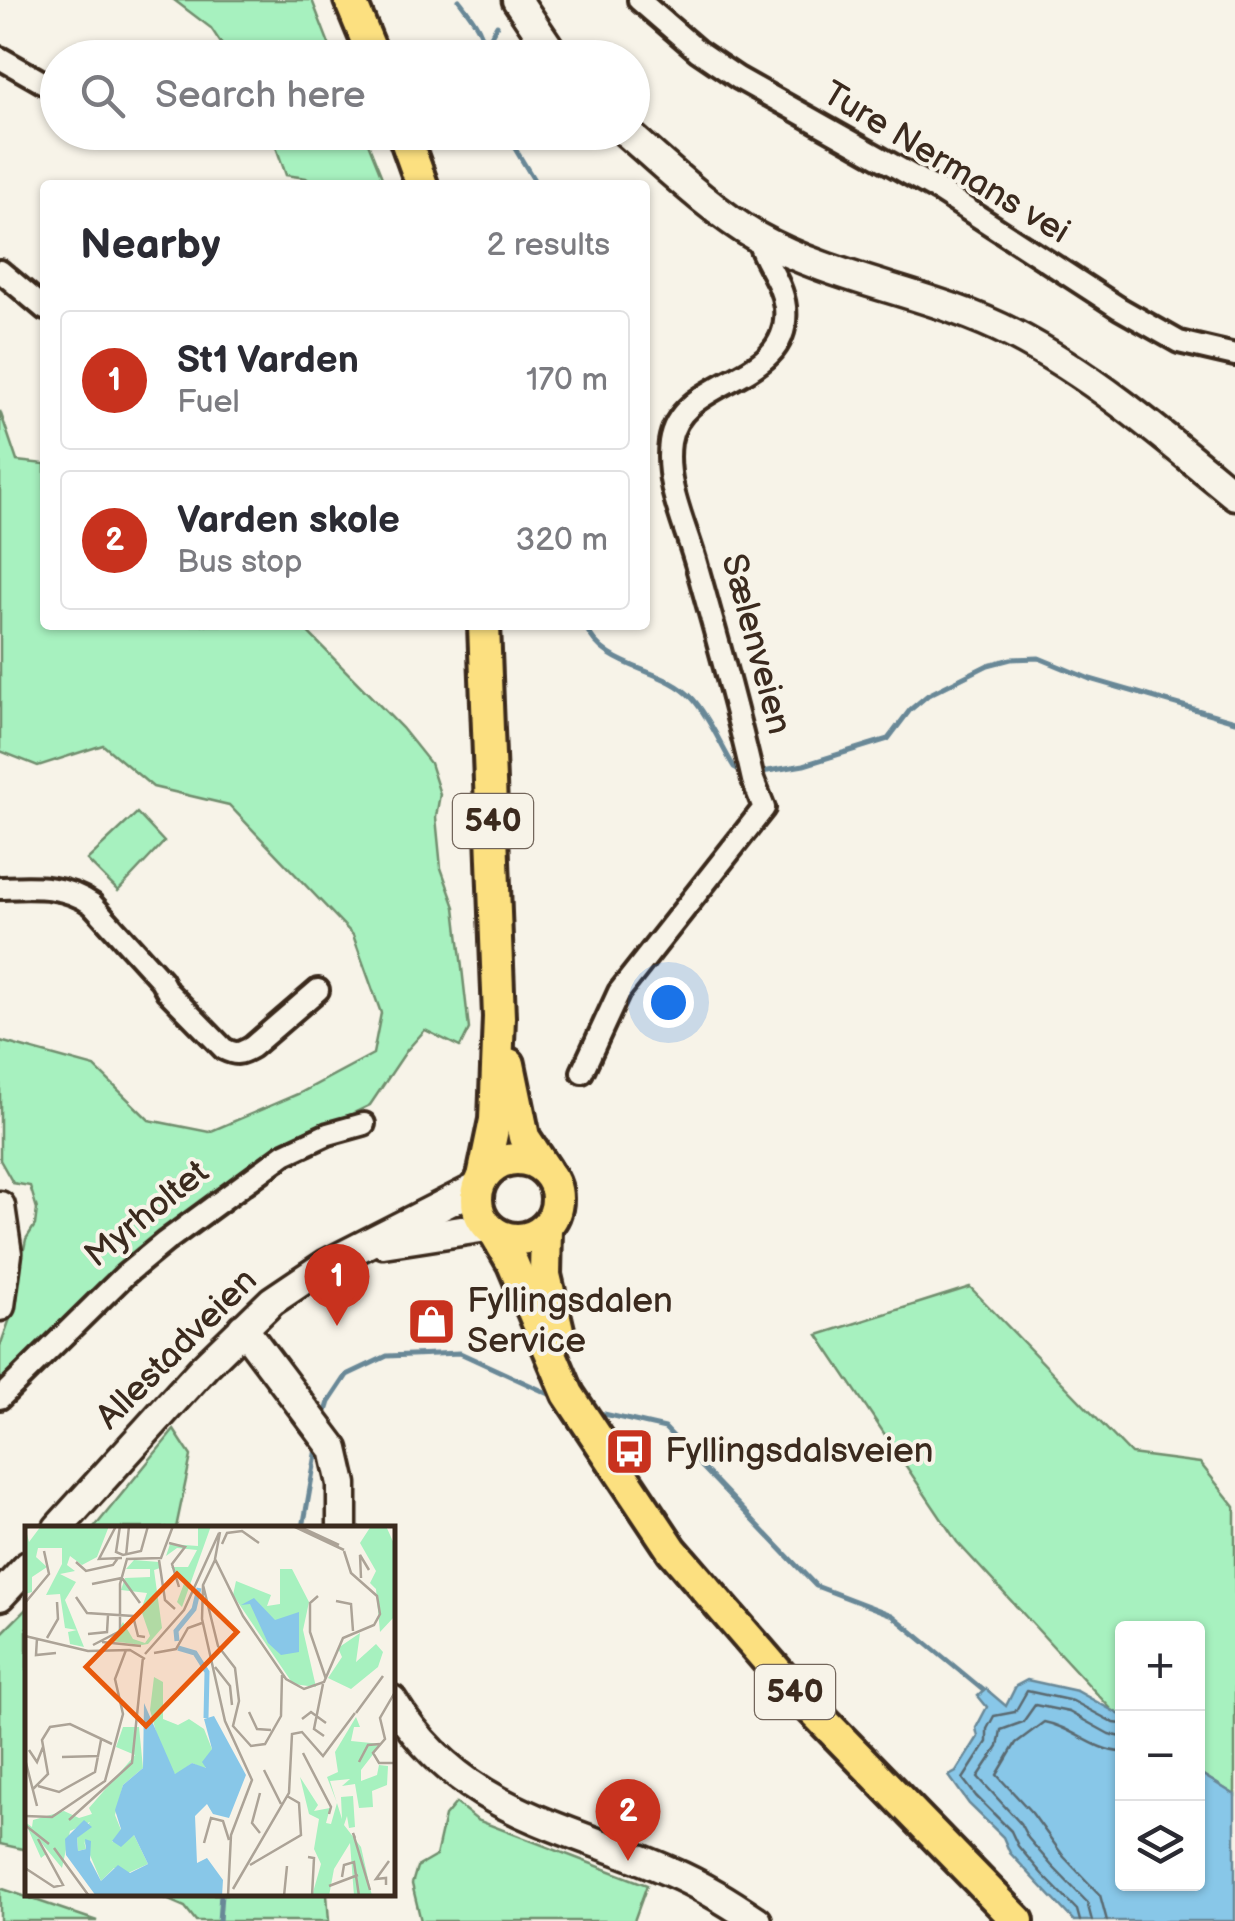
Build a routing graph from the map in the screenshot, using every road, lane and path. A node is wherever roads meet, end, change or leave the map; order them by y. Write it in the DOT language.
graph roads {
  1 [pos="350,0"];
  2 [pos="516,0"];
  3 [pos="639,0"];
  4 [pos="367,40"];
  5 [pos="544,40"];
  6 [pos="0,58"];
  7 [pos="40,81"];
  8 [pos="409,150"];
  9 [pos="648,150"];
  10 [pos="420,180"];
  11 [pos="757,237"];
  12 [pos="0,271"];
  13 [pos="40,305"];
  14 [pos="1235,355"];
  15 [pos="1235,495"];
  16 [pos="484,630"];
  17 [pos="0,888"];
  18 [pos="318,990"];
  19 [pos="499,1017"];
  20 [pos="582,1072"];
  21 [pos="364,1124"];
  22 [pos="546,1170"];
  23 [pos="480,1182"];
  24 [pos="0,1206"];
  25 [pos="546,1228"];
  26 [pos="491,1230"];
  27 [pos="367,1246"];
  28 [pos="0,1306"];
  29 [pos="243,1328"];
  30 [pos="0,1398"];
  31 [pos="598,1440"];
  32 [pos="60,1526"];
  33 [pos="342,1526"];
  34 [pos="25,1569"];
  35 [pos="0,1596"];
  36 [pos="395,1704"];
  37 [pos="757,1921"];
  38 [pos="1018,1921"];
  1 -- 4 [label="main road"];
  2 -- 5 [label="main road"];
  3 -- 14 [label="street, Ture Nermans vei"];
  6 -- 7 [label="street"];
  8 -- 10 [label="main road"];
  9 -- 11 [label="main road, Sælenveien"];
  11 -- 15 [label="main road, Sælenveien"];
  11 -- 20 [label="street, Sælenveien"];
  12 -- 13 [label="street"];
  16 -- 19 [label="main road, 540"];
  17 -- 18 [label="street"];
  19 -- 22 [label="main road, 540"];
  19 -- 23 [label="main road, 540"];
  21 -- 30 [label="street, Myrholtet"];
  22 -- 23 [label="main road"];
  22 -- 25 [label="main road, 540"];
  23 -- 26 [label="main road, 540"];
  23 -- 27 [label="main road, Allestadveien"];
  24 -- 28 [label="main road"];
  25 -- 26 [label="main road"];
  25 -- 31 [label="main road, 540"];
  26 -- 27 [label="main road, Allestadveien"];
  26 -- 31 [label="main road, 540"];
  27 -- 29 [label="main road, Allestadveien"];
  29 -- 32 [label="main road, Allestadveien"];
  29 -- 33 [label="main road"];
  31 -- 38 [label="main road, 540"];
  34 -- 35 [label="main road"];
  36 -- 37 [label="main road"];
}
